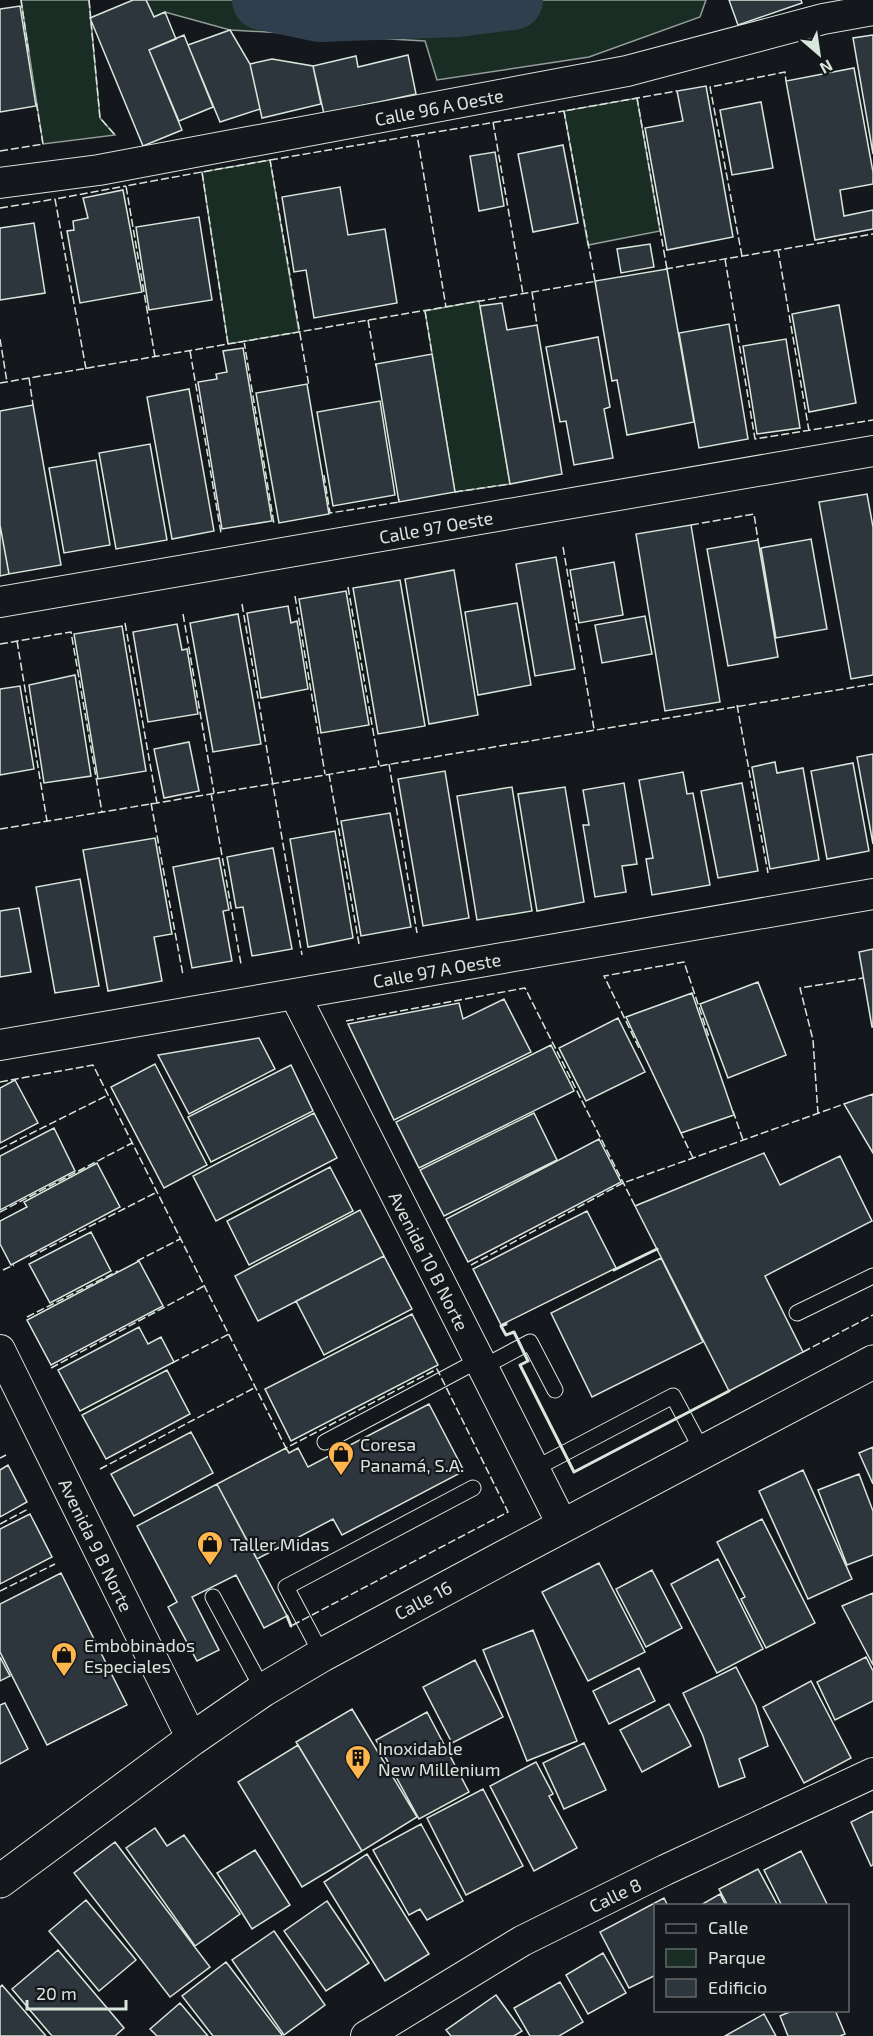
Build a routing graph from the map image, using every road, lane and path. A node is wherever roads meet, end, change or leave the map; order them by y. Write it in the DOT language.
graph roads {
  1 [pos="873,10"];
  2 [pos="0,183"];
  3 [pos="873,451"];
  4 [pos="0,602"];
  5 [pos="873,894"];
  6 [pos="295,995"];
  7 [pos="0,1045"];
  8 [pos="873,1276"];
  9 [pos="797,1313"];
  10 [pos="0,1350"];
  11 [pos="873,1362"];
  12 [pos="481,1363"];
  13 [pos="555,1390"];
  14 [pos="325,1442"];
  15 [pos="703,1452"];
  16 [pos="534,1469"];
  17 [pos="473,1488"];
  18 [pos="563,1526"];
  19 [pos="213,1597"];
  20 [pos="321,1655"];
  21 [pos="263,1690"];
  22 [pos="192,1739"];
  23 [pos="873,1773"];
  24 [pos="0,1881"];
  25 [pos="366,2036"];
  1 -- 2 [label="street, Calle 96 A Oeste"];
  3 -- 4 [label="street, Calle 97 Oeste"];
  5 -- 6 [label="street, Calle 97 A Oeste"];
  6 -- 7 [label="street, Calle 97 A Oeste"];
  6 -- 12 [label="street, Avenida 10 B Norte"];
  8 -- 9 [label="lane"];
  10 -- 22 [label="street, Avenida 9 B Norte"];
  11 -- 15 [label="main road, Calle 16"];
  12 -- 13 [label="lane"];
  12 -- 14 [label="lane"];
  12 -- 16 [label="street, Avenida 10 B Norte"];
  15 -- 16 [label="lane"];
  15 -- 18 [label="main road, Calle 16"];
  16 -- 18 [label="street, Avenida 10 B Norte"];
  17 -- 20 [label="lane"];
  18 -- 20 [label="main road, Calle 16"];
  19 -- 21 [label="lane"];
  20 -- 21 [label="main road, Calle 16"];
  21 -- 22 [label="main road, Calle 16"];
  22 -- 24 [label="main road, Calle 16"];
  23 -- 25 [label="street, Calle 8"];
}
